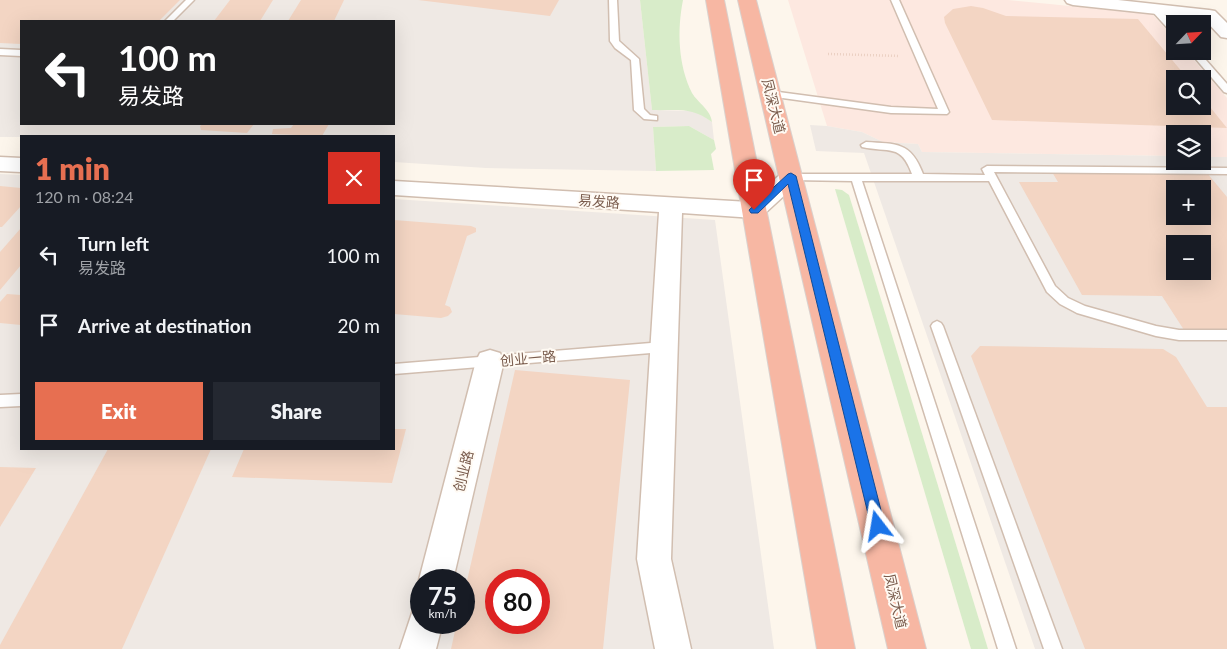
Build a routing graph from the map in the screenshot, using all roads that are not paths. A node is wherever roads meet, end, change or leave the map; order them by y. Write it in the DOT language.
graph roads {
  1 [pos="190,0"];
  2 [pos="613,0"];
  3 [pos="714,0"];
  4 [pos="748,0"];
  5 [pos="895,0"];
  6 [pos="1073,0"];
  7 [pos="1200,0"];
  8 [pos="1155,9"];
  9 [pos="1209,14"];
  10 [pos="170,20"];
  11 [pos="1166,21"];
  12 [pos="1227,33"];
  13 [pos="0,52"];
  14 [pos="20,53"];
  15 [pos="1201,60"];
  16 [pos="1227,90"];
  17 [pos="771,94"];
  18 [pos="654,118"];
  19 [pos="866,144"];
  20 [pos="0,164"];
  21 [pos="20,165"];
  22 [pos="1226,172"];
  23 [pos="791,176"];
  24 [pos="856,177"];
  25 [pos="919,178"];
  26 [pos="992,178"];
  27 [pos="395,188"];
  28 [pos="671,205"];
  29 [pos="754,210"];
  30 [pos="937,326"];
  31 [pos="1227,335"];
  32 [pos="663,347"];
  33 [pos="490,362"];
  34 [pos="395,369"];
  35 [pos="20,400"];
  36 [pos="0,401"];
  37 [pos="439,569"];
  38 [pos="422,634"];
  39 [pos="418,649"];
  40 [pos="673,649"];
  41 [pos="836,649"];
  42 [pos="907,649"];
  43 [pos="1008,649"];
  44 [pos="1054,649"];
  1 -- 10 [label="lane"];
  2 -- 18 [label="lane"];
  3 -- 29 [label="highway"];
  4 -- 17 [label="highway, 凤深大道"];
  5 -- 17 [label="lane"];
  6 -- 8 [label="street"];
  7 -- 9 [label="street"];
  8 -- 9 [label="street"];
  8 -- 11 [label="lane"];
  9 -- 12 [label="street"];
  13 -- 14 [label="lane"];
  15 -- 16 [label="lane"];
  17 -- 23 [label="highway, 凤深大道"];
  19 -- 25 [label="lane"];
  20 -- 21 [label="street"];
  22 -- 26 [label="lane"];
  23 -- 24 [label="lane"];
  23 -- 29 [label="street"];
  23 -- 42 [label="highway, 凤深大道"];
  24 -- 25 [label="lane"];
  24 -- 43 [label="lane"];
  25 -- 26 [label="lane"];
  26 -- 31 [label="lane"];
  27 -- 28 [label="street, 易发路"];
  28 -- 29 [label="street, 易发路"];
  28 -- 32 [label="street"];
  29 -- 41 [label="highway"];
  30 -- 44 [label="lane"];
  32 -- 33 [label="lane, 创业一路"];
  32 -- 40 [label="street"];
  33 -- 34 [label="lane, 创业一路"];
  33 -- 37 [label="street, 创业路"];
  35 -- 36 [label="lane"];
  38 -- 39 [label="street"];
}
